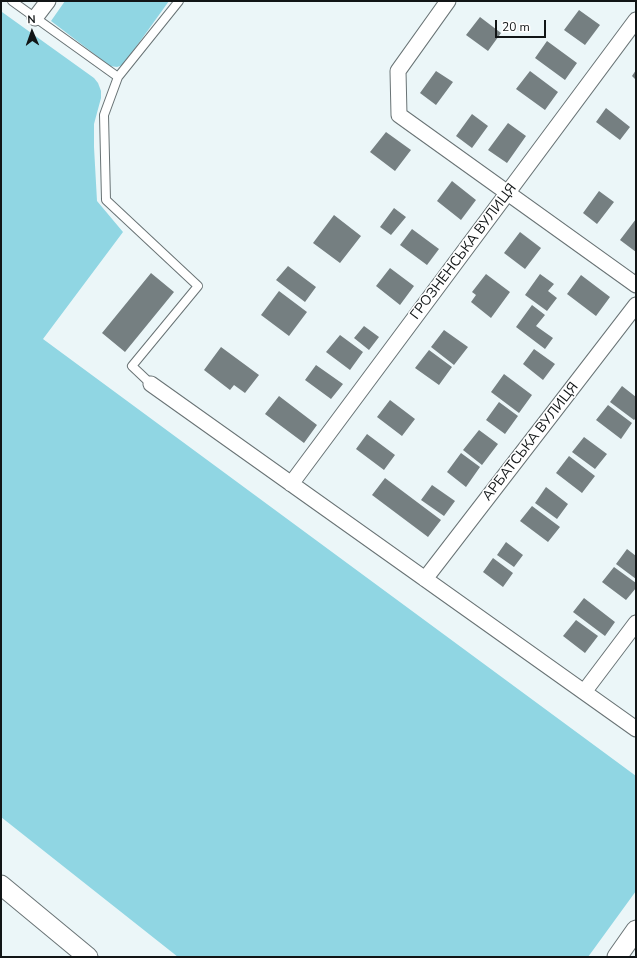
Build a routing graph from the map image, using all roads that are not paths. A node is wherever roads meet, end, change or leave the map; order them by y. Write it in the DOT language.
graph roads {
  1 [pos="12,1"];
  2 [pos="48,1"];
  3 [pos="179,1"];
  4 [pos="448,1"];
  5 [pos="35,18"];
  6 [pos="636,20"];
  7 [pos="118,77"];
  8 [pos="508,193"];
  9 [pos="636,285"];
  10 [pos="636,305"];
  11 [pos="151,384"];
  12 [pos="291,484"];
  13 [pos="425,579"];
  14 [pos="636,623"];
  15 [pos="584,692"];
  16 [pos="636,729"];
  17 [pos="1,886"];
  18 [pos="636,930"];
  19 [pos="88,957"];
  20 [pos="617,957"];
  1 -- 5 [label="lane"];
  2 -- 5 [label="street"];
  3 -- 7 [label="lane"];
  4 -- 8 [label="street"];
  5 -- 7 [label="lane"];
  6 -- 8 [label="street, ГРОЗНЕНСЬКА ВУЛИЦЯ"];
  7 -- 11 [label="lane"];
  8 -- 9 [label="street"];
  8 -- 12 [label="street, ГРОЗНЕНСЬКА ВУЛИЦЯ"];
  10 -- 13 [label="street, АРБАТСЬКА ВУЛИЦЯ"];
  11 -- 12 [label="street"];
  12 -- 13 [label="street"];
  13 -- 15 [label="street"];
  14 -- 15 [label="street"];
  15 -- 16 [label="street"];
  17 -- 19 [label="street"];
  18 -- 20 [label="street"];
}
